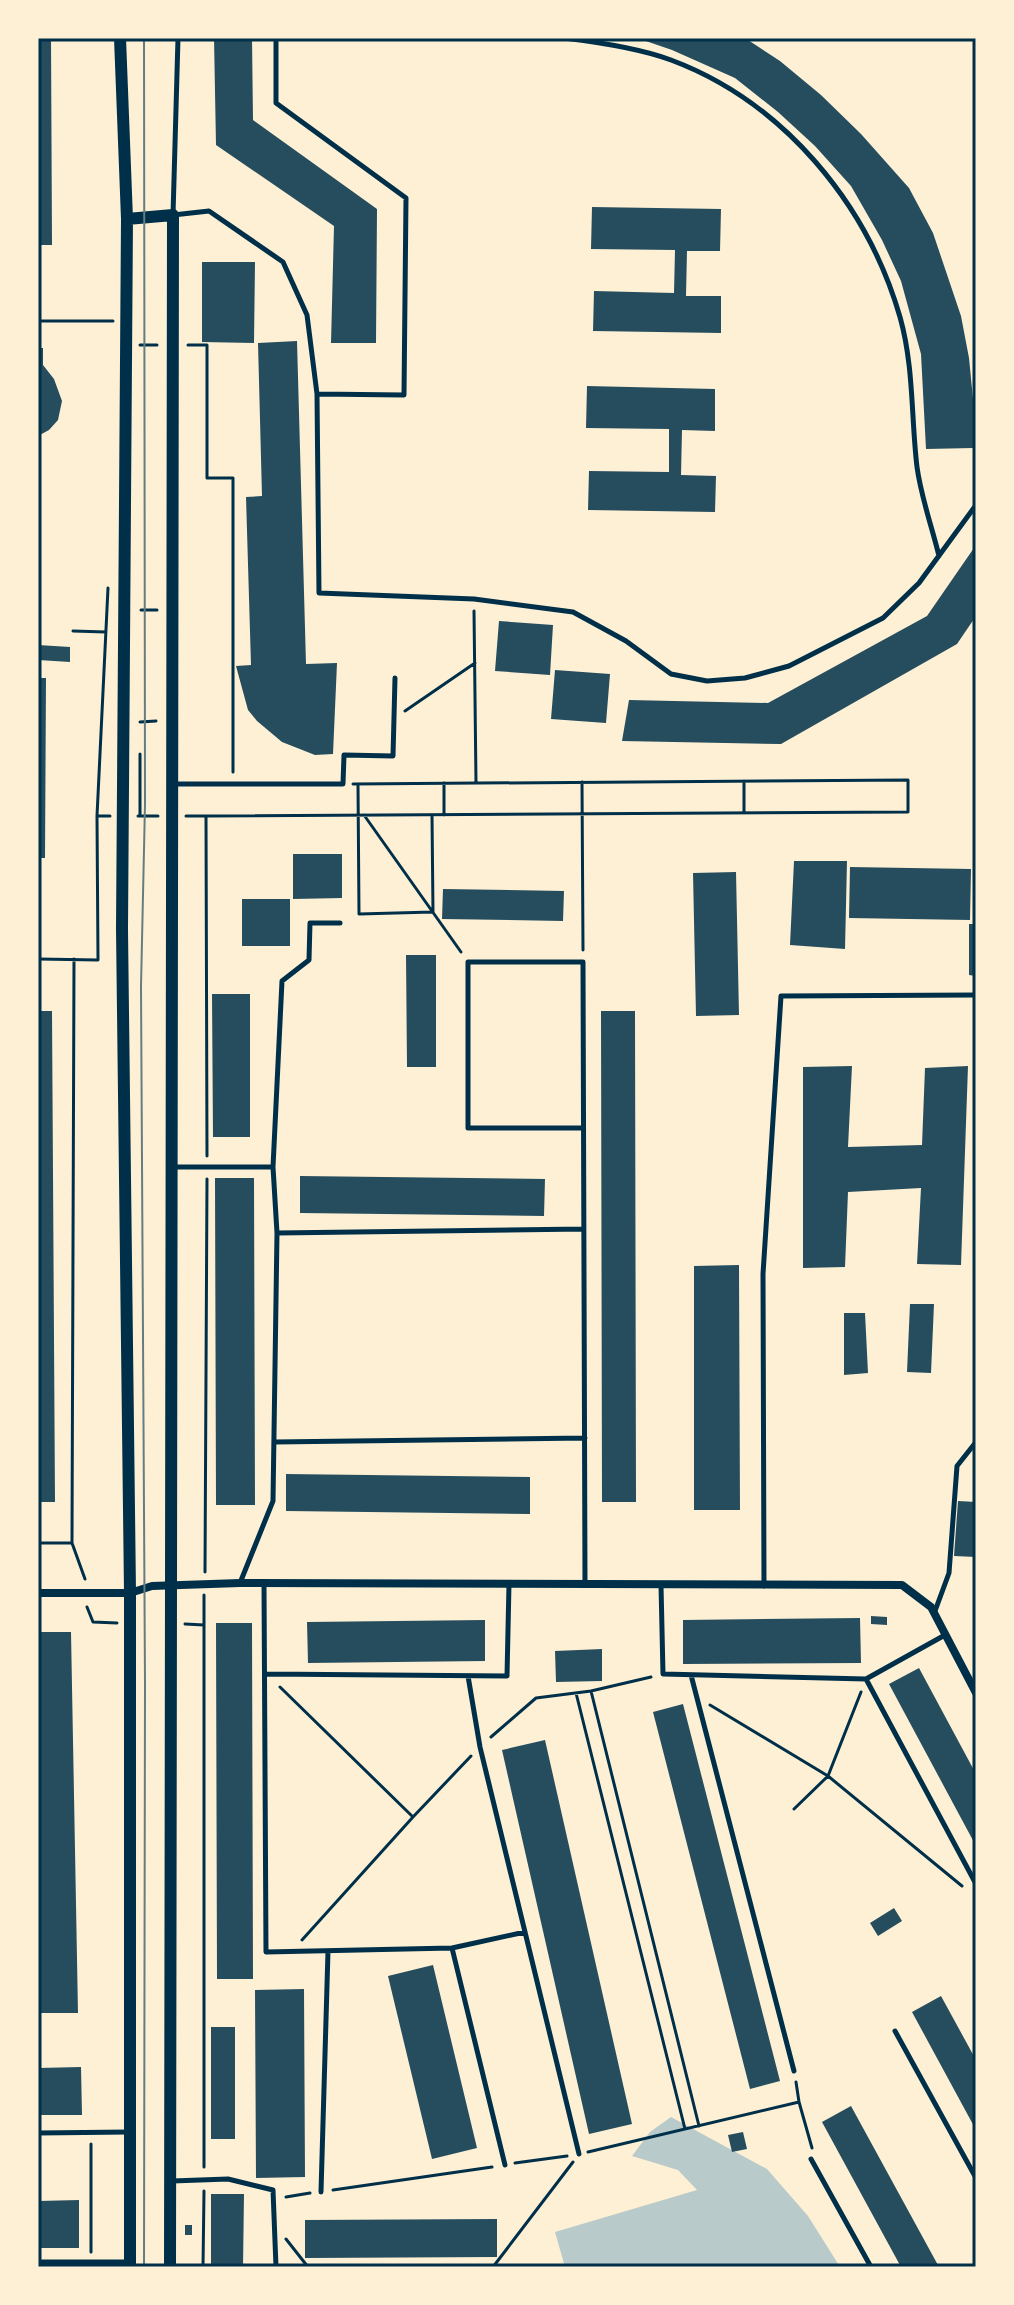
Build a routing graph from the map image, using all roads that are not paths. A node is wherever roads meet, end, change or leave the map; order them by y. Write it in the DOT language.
graph roads {
  1 [pos="120,38"];
  2 [pos="178,38"];
  3 [pos="276,38"];
  4 [pos="564,38"];
  5 [pos="173,215"];
  6 [pos="127,219"];
  7 [pos="317,394"];
  8 [pos="976,505"];
  9 [pos="939,556"];
  10 [pos="395,678"];
  11 [pos="173,784"];
  12 [pos="340,923"];
  13 [pos="976,995"];
  14 [pos="583,1128"];
  15 [pos="171,1167"];
  16 [pos="273,1167"];
  17 [pos="585,1229"];
  18 [pos="277,1233"];
  19 [pos="585,1438"];
  20 [pos="275,1442"];
  21 [pos="976,1442"];
  22 [pos="240,1583"];
  23 [pos="170,1584"];
  24 [pos="264,1584"];
  25 [pos="509,1584"];
  26 [pos="585,1584"];
  27 [pos="661,1584"];
  28 [pos="764,1586"];
  29 [pos="38,1593"];
  30 [pos="130,1593"];
  31 [pos="934,1612"];
  32 [pos="946,1634"];
  33 [pos="266,1674"];
  34 [pos="691,1675"];
  35 [pos="468,1676"];
  36 [pos="866,1679"];
  37 [pos="976,1693"];
  38 [pos="976,1884"];
  39 [pos="525,1932"];
  40 [pos="452,1948"];
  41 [pos="328,1951"];
  42 [pos="895,2031"];
  43 [pos="794,2071"];
  44 [pos="131,2132"];
  45 [pos="38,2133"];
  46 [pos="579,2154"];
  47 [pos="811,2159"];
  48 [pos="505,2165"];
  49 [pos="976,2178"];
  50 [pos="171,2181"];
  51 [pos="321,2192"];
  52 [pos="38,2262"];
  53 [pos="130,2264"];
  54 [pos="170,2267"];
  55 [pos="276,2267"];
  56 [pos="871,2267"];
  1 -- 6 [label="street"];
  2 -- 5 [label="lane"];
  3 -- 7 [label="lane"];
  4 -- 9 [label="lane"];
  5 -- 6 [label="street"];
  5 -- 7 [label="lane"];
  5 -- 11 [label="street"];
  6 -- 30 [label="street"];
  7 -- 9 [label="lane"];
  8 -- 9 [label="lane"];
  10 -- 11 [label="lane"];
  11 -- 15 [label="street"];
  12 -- 16 [label="lane"];
  13 -- 28 [label="lane"];
  14 -- 14 [label="lane"];
  14 -- 17 [label="lane"];
  15 -- 16 [label="lane"];
  15 -- 23 [label="street"];
  16 -- 18 [label="lane"];
  17 -- 18 [label="lane"];
  17 -- 19 [label="lane"];
  18 -- 20 [label="lane"];
  19 -- 20 [label="lane"];
  19 -- 26 [label="lane"];
  20 -- 22 [label="lane"];
  21 -- 31 [label="lane"];
  22 -- 23 [label="street"];
  22 -- 24 [label="street"];
  23 -- 30 [label="street"];
  23 -- 50 [label="street"];
  24 -- 25 [label="street"];
  24 -- 33 [label="lane"];
  25 -- 26 [label="street"];
  25 -- 35 [label="lane"];
  26 -- 27 [label="street"];
  27 -- 28 [label="street"];
  27 -- 34 [label="lane"];
  28 -- 31 [label="street"];
  29 -- 30 [label="street"];
  30 -- 44 [label="street"];
  31 -- 32 [label="street"];
  32 -- 36 [label="lane"];
  32 -- 37 [label="street"];
  33 -- 35 [label="lane"];
  33 -- 41 [label="lane"];
  34 -- 36 [label="lane"];
  34 -- 43 [label="lane"];
  35 -- 39 [label="lane"];
  36 -- 38 [label="lane"];
  39 -- 40 [label="lane"];
  39 -- 46 [label="lane"];
  40 -- 41 [label="lane"];
  40 -- 48 [label="lane"];
  41 -- 51 [label="lane"];
  42 -- 49 [label="lane"];
  44 -- 45 [label="lane"];
  44 -- 53 [label="street"];
  47 -- 56 [label="lane"];
  50 -- 54 [label="street"];
  50 -- 55 [label="lane"];
  52 -- 53 [label="lane"];
}
